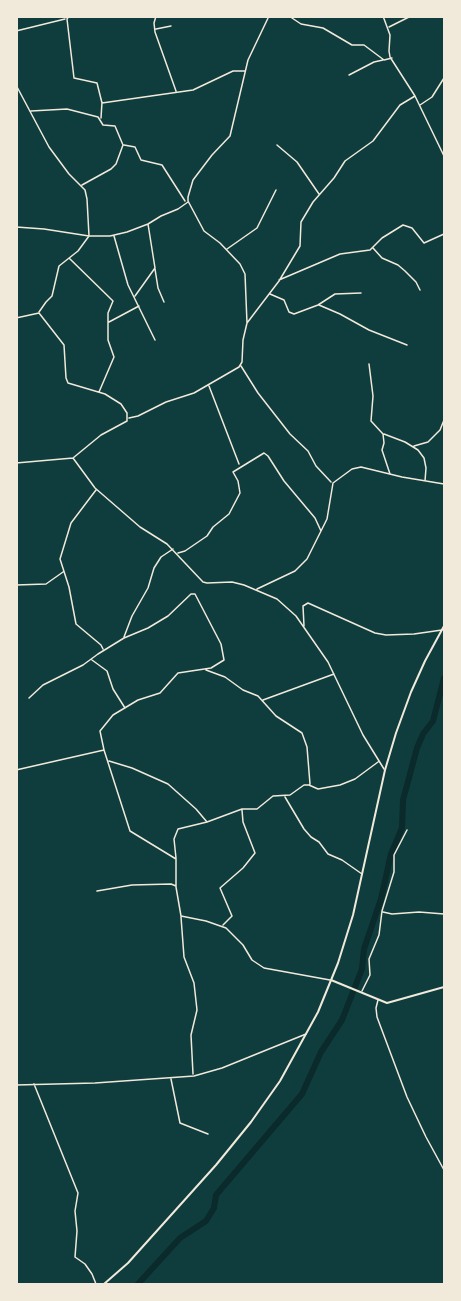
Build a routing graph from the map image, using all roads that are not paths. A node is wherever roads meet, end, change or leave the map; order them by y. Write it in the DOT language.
graph roads {
  1 [pos="156,16"];
  2 [pos="269,16"];
  3 [pos="289,16"];
  4 [pos="383,16"];
  5 [pos="411,16"];
  6 [pos="68,18"];
  7 [pos="171,26"];
  8 [pos="388,27"];
  9 [pos="155,30"];
  10 [pos="16,31"];
  11 [pos="392,58"];
  12 [pos="384,60"];
  13 [pos="246,72"];
  14 [pos="349,75"];
  15 [pos="444,78"];
  16 [pos="16,85"];
  17 [pos="176,92"];
  18 [pos="415,96"];
  19 [pos="101,101"];
  20 [pos="419,106"];
  21 [pos="30,111"];
  22 [pos="101,119"];
  23 [pos="123,145"];
  24 [pos="277,145"];
  25 [pos="444,156"];
  26 [pos="81,185"];
  27 [pos="276,190"];
  28 [pos="319,194"];
  29 [pos="187,202"];
  30 [pos="148,224"];
  31 [pos="16,226"];
  32 [pos="444,234"];
  33 [pos="114,235"];
  34 [pos="89,236"];
  35 [pos="372,247"];
  36 [pos="226,249"];
  37 [pos="69,257"];
  38 [pos="155,268"];
  39 [pos="279,281"];
  40 [pos="420,290"];
  41 [pos="361,293"];
  42 [pos="269,294"];
  43 [pos="135,296"];
  44 [pos="164,302"];
  45 [pos="318,305"];
  46 [pos="140,306"];
  47 [pos="39,313"];
  48 [pos="16,318"];
  49 [pos="108,322"];
  50 [pos="247,323"];
  51 [pos="155,340"];
  52 [pos="407,345"];
  53 [pos="369,364"];
  54 [pos="241,365"];
  55 [pos="209,385"];
  56 [pos="99,392"];
  57 [pos="128,418"];
  58 [pos="444,420"];
  59 [pos="383,434"];
  60 [pos="413,446"];
  61 [pos="74,458"];
  62 [pos="16,463"];
  63 [pos="238,464"];
  64 [pos="390,474"];
  65 [pos="425,481"];
  66 [pos="333,483"];
  67 [pos="444,484"];
  68 [pos="96,489"];
  69 [pos="321,531"];
  70 [pos="173,549"];
  71 [pos="177,553"];
  72 [pos="63,572"];
  73 [pos="16,585"];
  74 [pos="256,590"];
  75 [pos="304,627"];
  76 [pos="443,628"];
  77 [pos="124,638"];
  78 [pos="104,650"];
  79 [pos="91,660"];
  80 [pos="204,669"];
  81 [pos="334,674"];
  82 [pos="29,699"];
  83 [pos="262,701"];
  84 [pos="125,708"];
  85 [pos="104,750"];
  86 [pos="108,760"];
  87 [pos="380,761"];
  88 [pos="16,770"];
  89 [pos="385,770"];
  90 [pos="309,785"];
  91 [pos="284,796"];
  92 [pos="242,809"];
  93 [pos="207,822"];
  94 [pos="407,830"];
  95 [pos="176,859"];
  96 [pos="363,875"];
  97 [pos="176,886"];
  98 [pos="97,891"];
  99 [pos="382,911"];
  100 [pos="444,914"];
  101 [pos="181,916"];
  102 [pos="222,926"];
  103 [pos="331,980"];
  104 [pos="444,987"];
  105 [pos="362,992"];
  106 [pos="378,1000"];
  107 [pos="306,1033"];
  108 [pos="194,1076"];
  109 [pos="171,1078"];
  110 [pos="34,1084"];
  111 [pos="16,1085"];
  112 [pos="208,1134"];
  113 [pos="444,1170"];
  114 [pos="96,1284"];
  115 [pos="104,1284"];
  1 -- 9 [label="street"];
  2 -- 13 [label="street"];
  3 -- 12 [label="street"];
  4 -- 8 [label="street"];
  5 -- 8 [label="street"];
  6 -- 10 [label="street"];
  6 -- 19 [label="street"];
  7 -- 9 [label="street"];
  8 -- 11 [label="street"];
  9 -- 17 [label="street"];
  11 -- 12 [label="street"];
  11 -- 18 [label="street"];
  12 -- 14 [label="street"];
  13 -- 17 [label="street"];
  13 -- 29 [label="street"];
  15 -- 20 [label="street"];
  16 -- 21 [label="street"];
  17 -- 19 [label="street"];
  18 -- 20 [label="street"];
  18 -- 28 [label="street"];
  19 -- 22 [label="street"];
  20 -- 25 [label="street"];
  21 -- 22 [label="street"];
  21 -- 26 [label="street"];
  22 -- 23 [label="street"];
  23 -- 26 [label="street"];
  23 -- 29 [label="street"];
  24 -- 28 [label="street"];
  26 -- 34 [label="street"];
  27 -- 36 [label="street"];
  28 -- 39 [label="street"];
  29 -- 30 [label="street"];
  29 -- 36 [label="street"];
  30 -- 33 [label="street"];
  30 -- 38 [label="street"];
  31 -- 34 [label="street"];
  32 -- 35 [label="street"];
  33 -- 34 [label="street"];
  33 -- 43 [label="street"];
  34 -- 37 [label="street"];
  35 -- 39 [label="street"];
  35 -- 40 [label="street"];
  36 -- 50 [label="street"];
  37 -- 47 [label="street"];
  37 -- 49 [label="street"];
  38 -- 43 [label="street"];
  38 -- 44 [label="street"];
  39 -- 42 [label="street"];
  41 -- 45 [label="street"];
  42 -- 45 [label="street"];
  42 -- 50 [label="street"];
  43 -- 46 [label="street"];
  45 -- 52 [label="street"];
  46 -- 49 [label="street"];
  46 -- 51 [label="street"];
  47 -- 48 [label="street"];
  47 -- 56 [label="street"];
  49 -- 56 [label="street"];
  50 -- 54 [label="street"];
  53 -- 59 [label="street"];
  54 -- 55 [label="street"];
  54 -- 66 [label="street"];
  55 -- 57 [label="street"];
  55 -- 63 [label="street"];
  56 -- 57 [label="street"];
  57 -- 61 [label="street"];
  58 -- 60 [label="street"];
  59 -- 60 [label="street"];
  59 -- 64 [label="street"];
  60 -- 65 [label="street"];
  61 -- 62 [label="street"];
  61 -- 68 [label="street"];
  64 -- 65 [label="street"];
  64 -- 66 [label="street"];
  65 -- 67 [label="street"];
  66 -- 69 [label="street"];
  68 -- 70 [label="street"];
  68 -- 72 [label="street"];
  69 -- 71 [label="street"];
  69 -- 74 [label="street"];
  70 -- 71 [label="street"];
  70 -- 77 [label="street"];
  71 -- 74 [label="street"];
  72 -- 73 [label="street"];
  72 -- 78 [label="street"];
  74 -- 75 [label="street"];
  75 -- 76 [label="street"];
  75 -- 81 [label="street"];
  76 -- 89 [label="main road"];
  77 -- 78 [label="street"];
  77 -- 80 [label="street"];
  78 -- 79 [label="street"];
  79 -- 82 [label="street"];
  79 -- 84 [label="street"];
  80 -- 83 [label="street"];
  80 -- 84 [label="street"];
  81 -- 83 [label="street"];
  81 -- 87 [label="street"];
  83 -- 90 [label="street"];
  84 -- 85 [label="street"];
  85 -- 86 [label="street"];
  85 -- 88 [label="street"];
  86 -- 93 [label="street"];
  86 -- 95 [label="street"];
  87 -- 89 [label="street"];
  87 -- 90 [label="street"];
  89 -- 96 [label="main road"];
  90 -- 91 [label="street"];
  91 -- 92 [label="street"];
  91 -- 96 [label="street"];
  92 -- 93 [label="street"];
  92 -- 102 [label="street"];
  93 -- 95 [label="street"];
  94 -- 99 [label="street"];
  95 -- 97 [label="street"];
  96 -- 103 [label="main road"];
  97 -- 98 [label="street"];
  97 -- 101 [label="street"];
  99 -- 100 [label="street"];
  99 -- 105 [label="street"];
  101 -- 102 [label="street"];
  101 -- 108 [label="street"];
  102 -- 103 [label="street"];
  103 -- 105 [label="main road"];
  103 -- 107 [label="main road"];
  104 -- 106 [label="main road"];
  105 -- 106 [label="main road"];
  106 -- 113 [label="street"];
  107 -- 108 [label="street"];
  107 -- 115 [label="main road"];
  108 -- 109 [label="street"];
  109 -- 110 [label="street"];
  109 -- 112 [label="street"];
  110 -- 111 [label="street"];
  110 -- 114 [label="street"];
}
